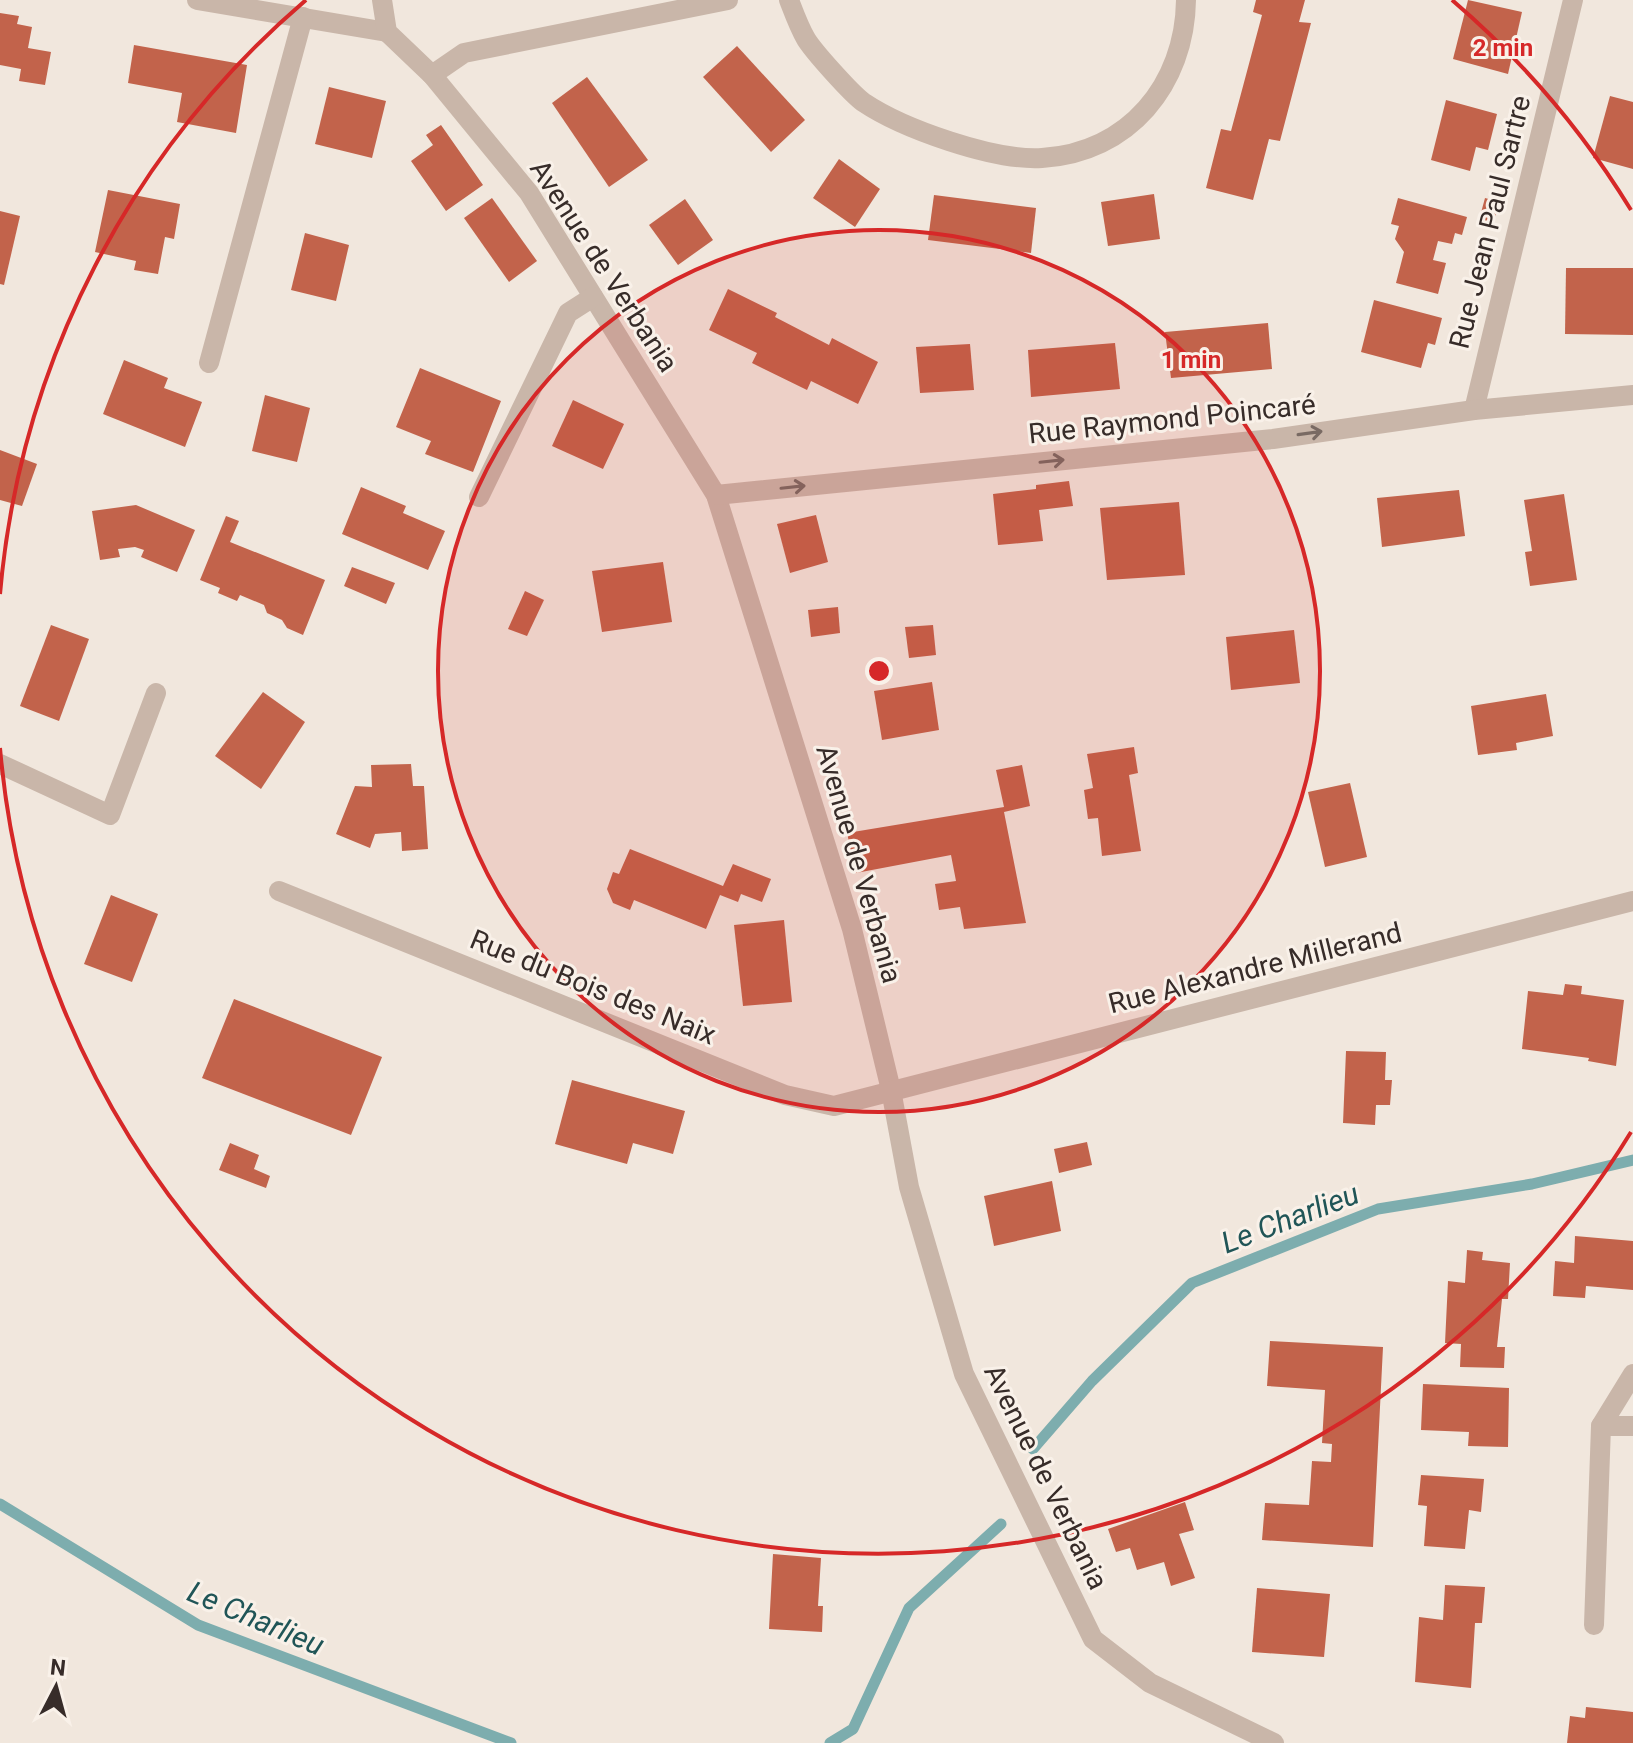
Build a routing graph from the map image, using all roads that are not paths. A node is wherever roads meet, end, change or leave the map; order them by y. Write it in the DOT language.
graph roads {
  1 [pos="197,0"];
  2 [pos="382,0"];
  3 [pos="728,0"];
  4 [pos="789,0"];
  5 [pos="1186,0"];
  6 [pos="1573,0"];
  7 [pos="303,17"];
  8 [pos="387,32"];
  9 [pos="432,75"];
  10 [pos="593,297"];
  11 [pos="209,363"];
  12 [pos="1633,395"];
  13 [pos="1474,410"];
  14 [pos="716,495"];
  15 [pos="479,497"];
  16 [pos="156,693"];
  17 [pos="0,764"];
  18 [pos="279,891"];
  19 [pos="1633,901"];
  20 [pos="891,1090"];
  21 [pos="1633,1374"];
  22 [pos="1601,1426"];
  23 [pos="1633,1426"];
  24 [pos="1594,1625"];
  25 [pos="1274,1743"];
  1 -- 7 [label="street"];
  2 -- 8 [label="street"];
  3 -- 9 [label="street"];
  4 -- 5 [label="street"];
  6 -- 13 [label="street, Rue Jean Paul Sartre"];
  7 -- 8 [label="street"];
  7 -- 11 [label="street"];
  8 -- 9 [label="street, Avenue de Verbania"];
  9 -- 10 [label="street, Avenue de Verbania"];
  10 -- 14 [label="street, Avenue de Verbania"];
  10 -- 15 [label="street"];
  12 -- 13 [label="street, Rue Raymond Poincaré"];
  14 -- 13 [label="street, Rue Raymond Poincaré, one-way"];
  14 -- 20 [label="street, Avenue de Verbania"];
  16 -- 17 [label="street"];
  18 -- 20 [label="street, Rue du Bois des Naix"];
  19 -- 20 [label="street, Rue Alexandre Millerand"];
  20 -- 25 [label="street, Avenue de Verbania"];
  21 -- 22 [label="street"];
  22 -- 23 [label="street"];
  22 -- 24 [label="street"];
}
